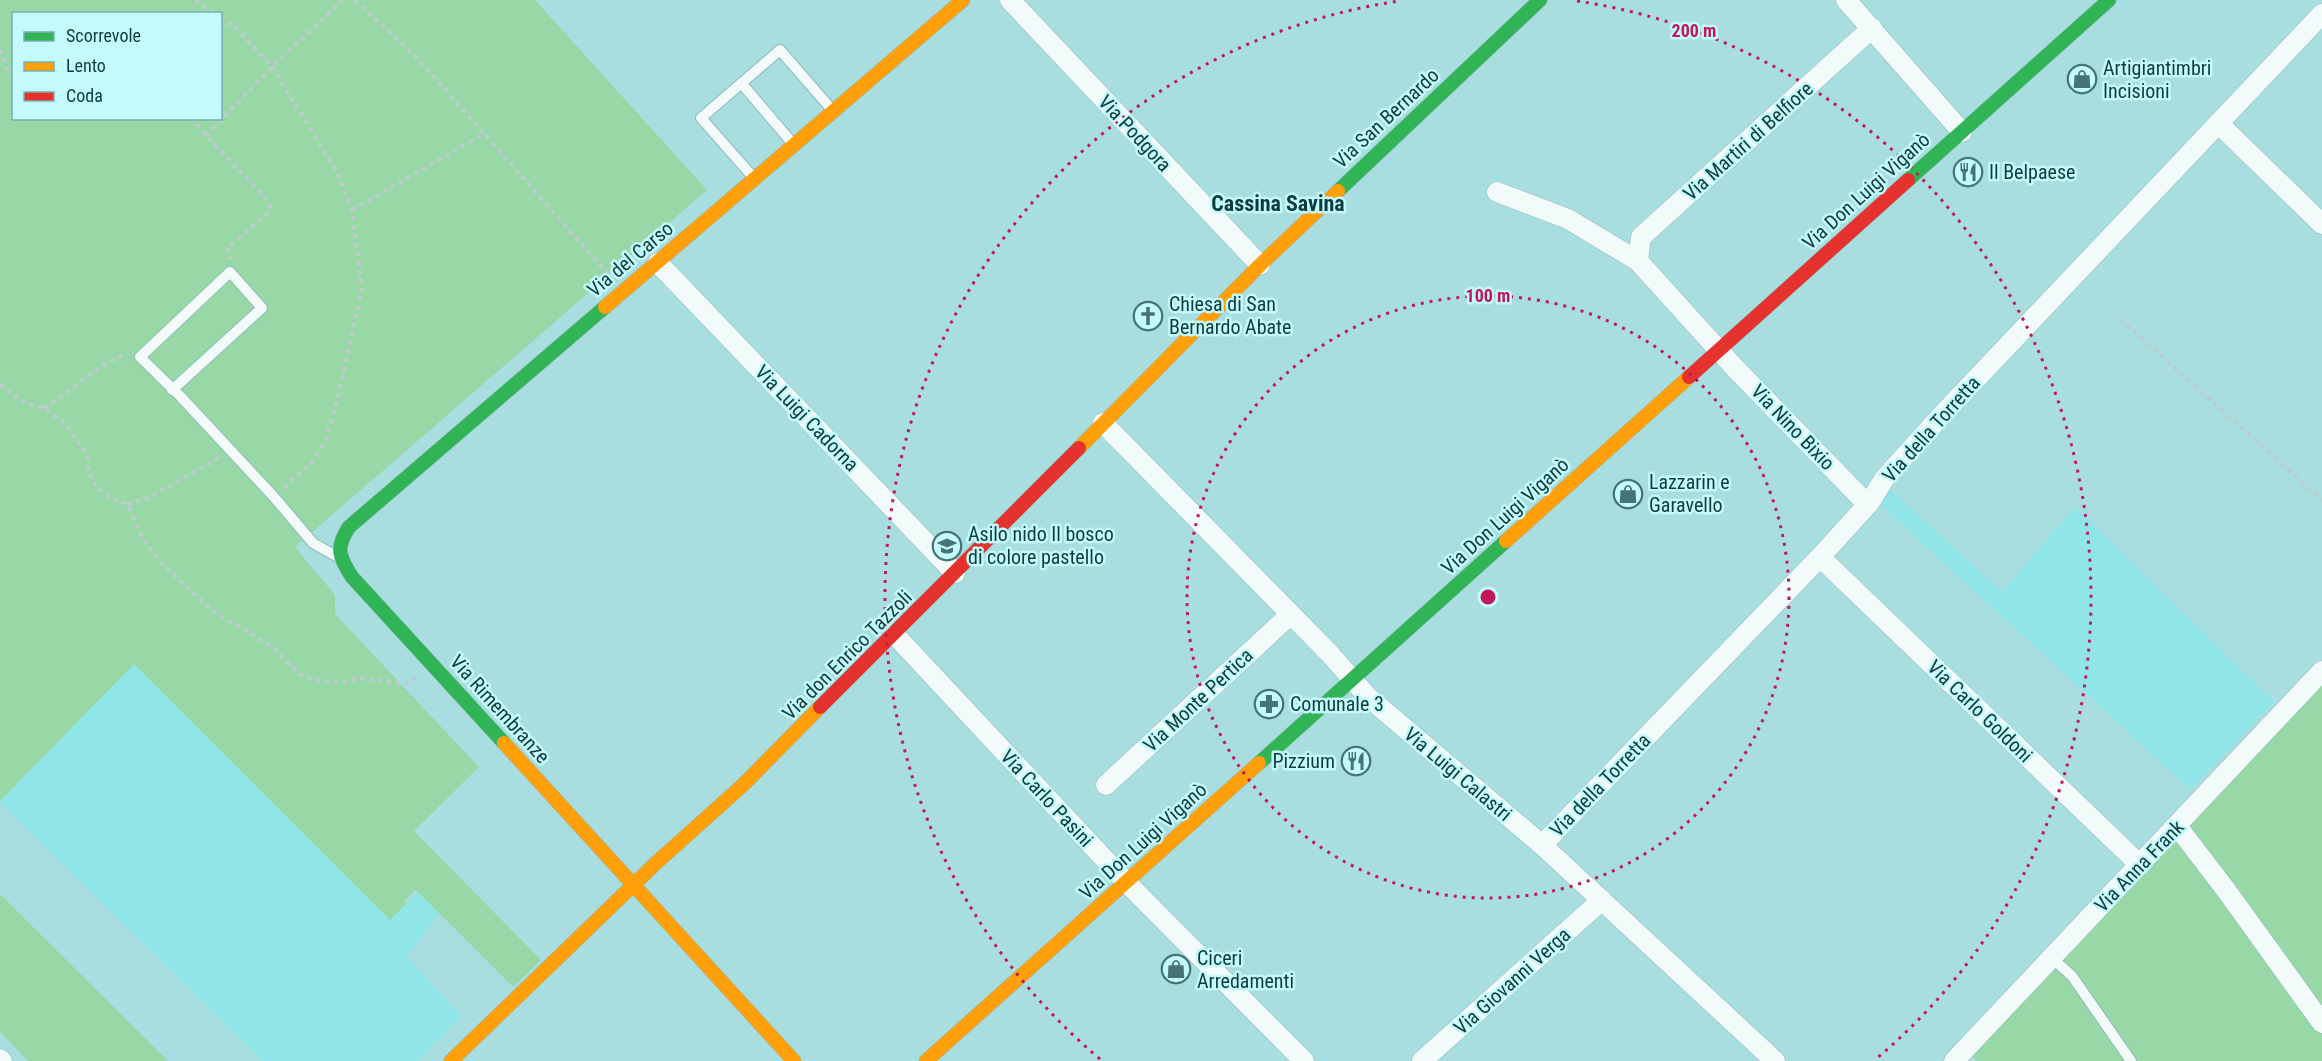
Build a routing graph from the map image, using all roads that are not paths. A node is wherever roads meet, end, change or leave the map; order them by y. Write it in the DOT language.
graph roads {
  1 [pos="963,0"];
  2 [pos="1010,0"];
  3 [pos="1540,0"];
  4 [pos="1846,0"];
  5 [pos="2109,0"];
  6 [pos="2320,22"];
  7 [pos="1872,28"];
  8 [pos="742,84"];
  9 [pos="834,111"];
  10 [pos="2218,123"];
  11 [pos="1962,132"];
  12 [pos="794,145"];
  13 [pos="754,178"];
  14 [pos="1497,192"];
  15 [pos="2322,224"];
  16 [pos="1638,261"];
  17 [pos="658,263"];
  18 [pos="1260,265"];
  19 [pos="1720,349"];
  20 [pos="172,390"];
  21 [pos="1103,423"];
  22 [pos="1867,504"];
  23 [pos="1820,557"];
  24 [pos="339,558"];
  25 [pos="955,573"];
  26 [pos="1291,614"];
  27 [pos="895,634"];
  28 [pos="2322,671"];
  29 [pos="1351,680"];
  30 [pos="1106,786"];
  31 [pos="2177,826"];
  32 [pos="1542,845"];
  33 [pos="2140,865"];
  34 [pos="1126,882"];
  35 [pos="634,885"];
  36 [pos="1602,900"];
  37 [pos="2052,958"];
  38 [pos="2322,1023"];
  39 [pos="1962,1058"];
  40 [pos="451,1061"];
  41 [pos="794,1061"];
  42 [pos="926,1061"];
  43 [pos="1304,1061"];
  44 [pos="1422,1061"];
  45 [pos="1775,1061"];
  46 [pos="2131,1061"];
  1 -- 9 [label="street, Via del Carso"];
  2 -- 18 [label="street, Via Podgora"];
  3 -- 18 [label="street, Via San Bernardo"];
  4 -- 7 [label="street"];
  5 -- 11 [label="street, Via Don Luigi Viganò"];
  6 -- 10 [label="street, Via della Torretta"];
  7 -- 11 [label="street"];
  7 -- 16 [label="street, Via Martiri di Belfiore"];
  8 -- 9 [label="lane"];
  8 -- 12 [label="lane"];
  8 -- 13 [label="lane"];
  9 -- 12 [label="street, Via del Carso"];
  10 -- 15 [label="street"];
  10 -- 22 [label="street, Via della Torretta"];
  11 -- 19 [label="street, Via Don Luigi Viganò"];
  12 -- 13 [label="street, Via del Carso"];
  13 -- 17 [label="street, Via del Carso"];
  14 -- 16 [label="street, Via Nino Bixio"];
  16 -- 19 [label="street, Via Nino Bixio"];
  17 -- 24 [label="street, Via del Carso"];
  17 -- 25 [label="street, Via Luigi Cadorna"];
  18 -- 21 [label="street, Via don Enrico Tazzoli"];
  19 -- 22 [label="street, Via Nino Bixio"];
  19 -- 29 [label="street, Via Don Luigi Viganò"];
  20 -- 20 [label="lane"];
  20 -- 24 [label="lane"];
  21 -- 25 [label="street, Via don Enrico Tazzoli"];
  21 -- 26 [label="street, Via Luigi Calastri"];
  22 -- 23 [label="street, Via della Torretta"];
  23 -- 32 [label="street, Via della Torretta"];
  23 -- 33 [label="street, Via Carlo Goldoni"];
  24 -- 35 [label="street, Via Rimembranze"];
  25 -- 27 [label="street, Via don Enrico Tazzoli"];
  26 -- 29 [label="street, Via Luigi Calastri"];
  26 -- 30 [label="street, Via Monte Pertica"];
  27 -- 34 [label="street, Via Carlo Pasini"];
  27 -- 35 [label="street, Via don Enrico Tazzoli"];
  28 -- 31 [label="street, Via Anna Frank"];
  29 -- 32 [label="street, Via Luigi Calastri"];
  29 -- 34 [label="street, Via Don Luigi Viganò"];
  31 -- 33 [label="street, Via Anna Frank"];
  31 -- 38 [label="street"];
  32 -- 36 [label="street, Via Luigi Calastri"];
  33 -- 37 [label="street, Via Anna Frank"];
  34 -- 42 [label="street, Via Don Luigi Viganò"];
  34 -- 43 [label="street, Via Carlo Pasini"];
  35 -- 40 [label="street, Via don Enrico Tazzoli"];
  35 -- 41 [label="street, Via Rimembranze"];
  36 -- 44 [label="street, Via Giovanni Verga"];
  36 -- 45 [label="street, Via Luigi Calastri"];
  37 -- 39 [label="street, Via Anna Frank"];
  37 -- 46 [label="lane"];
}
